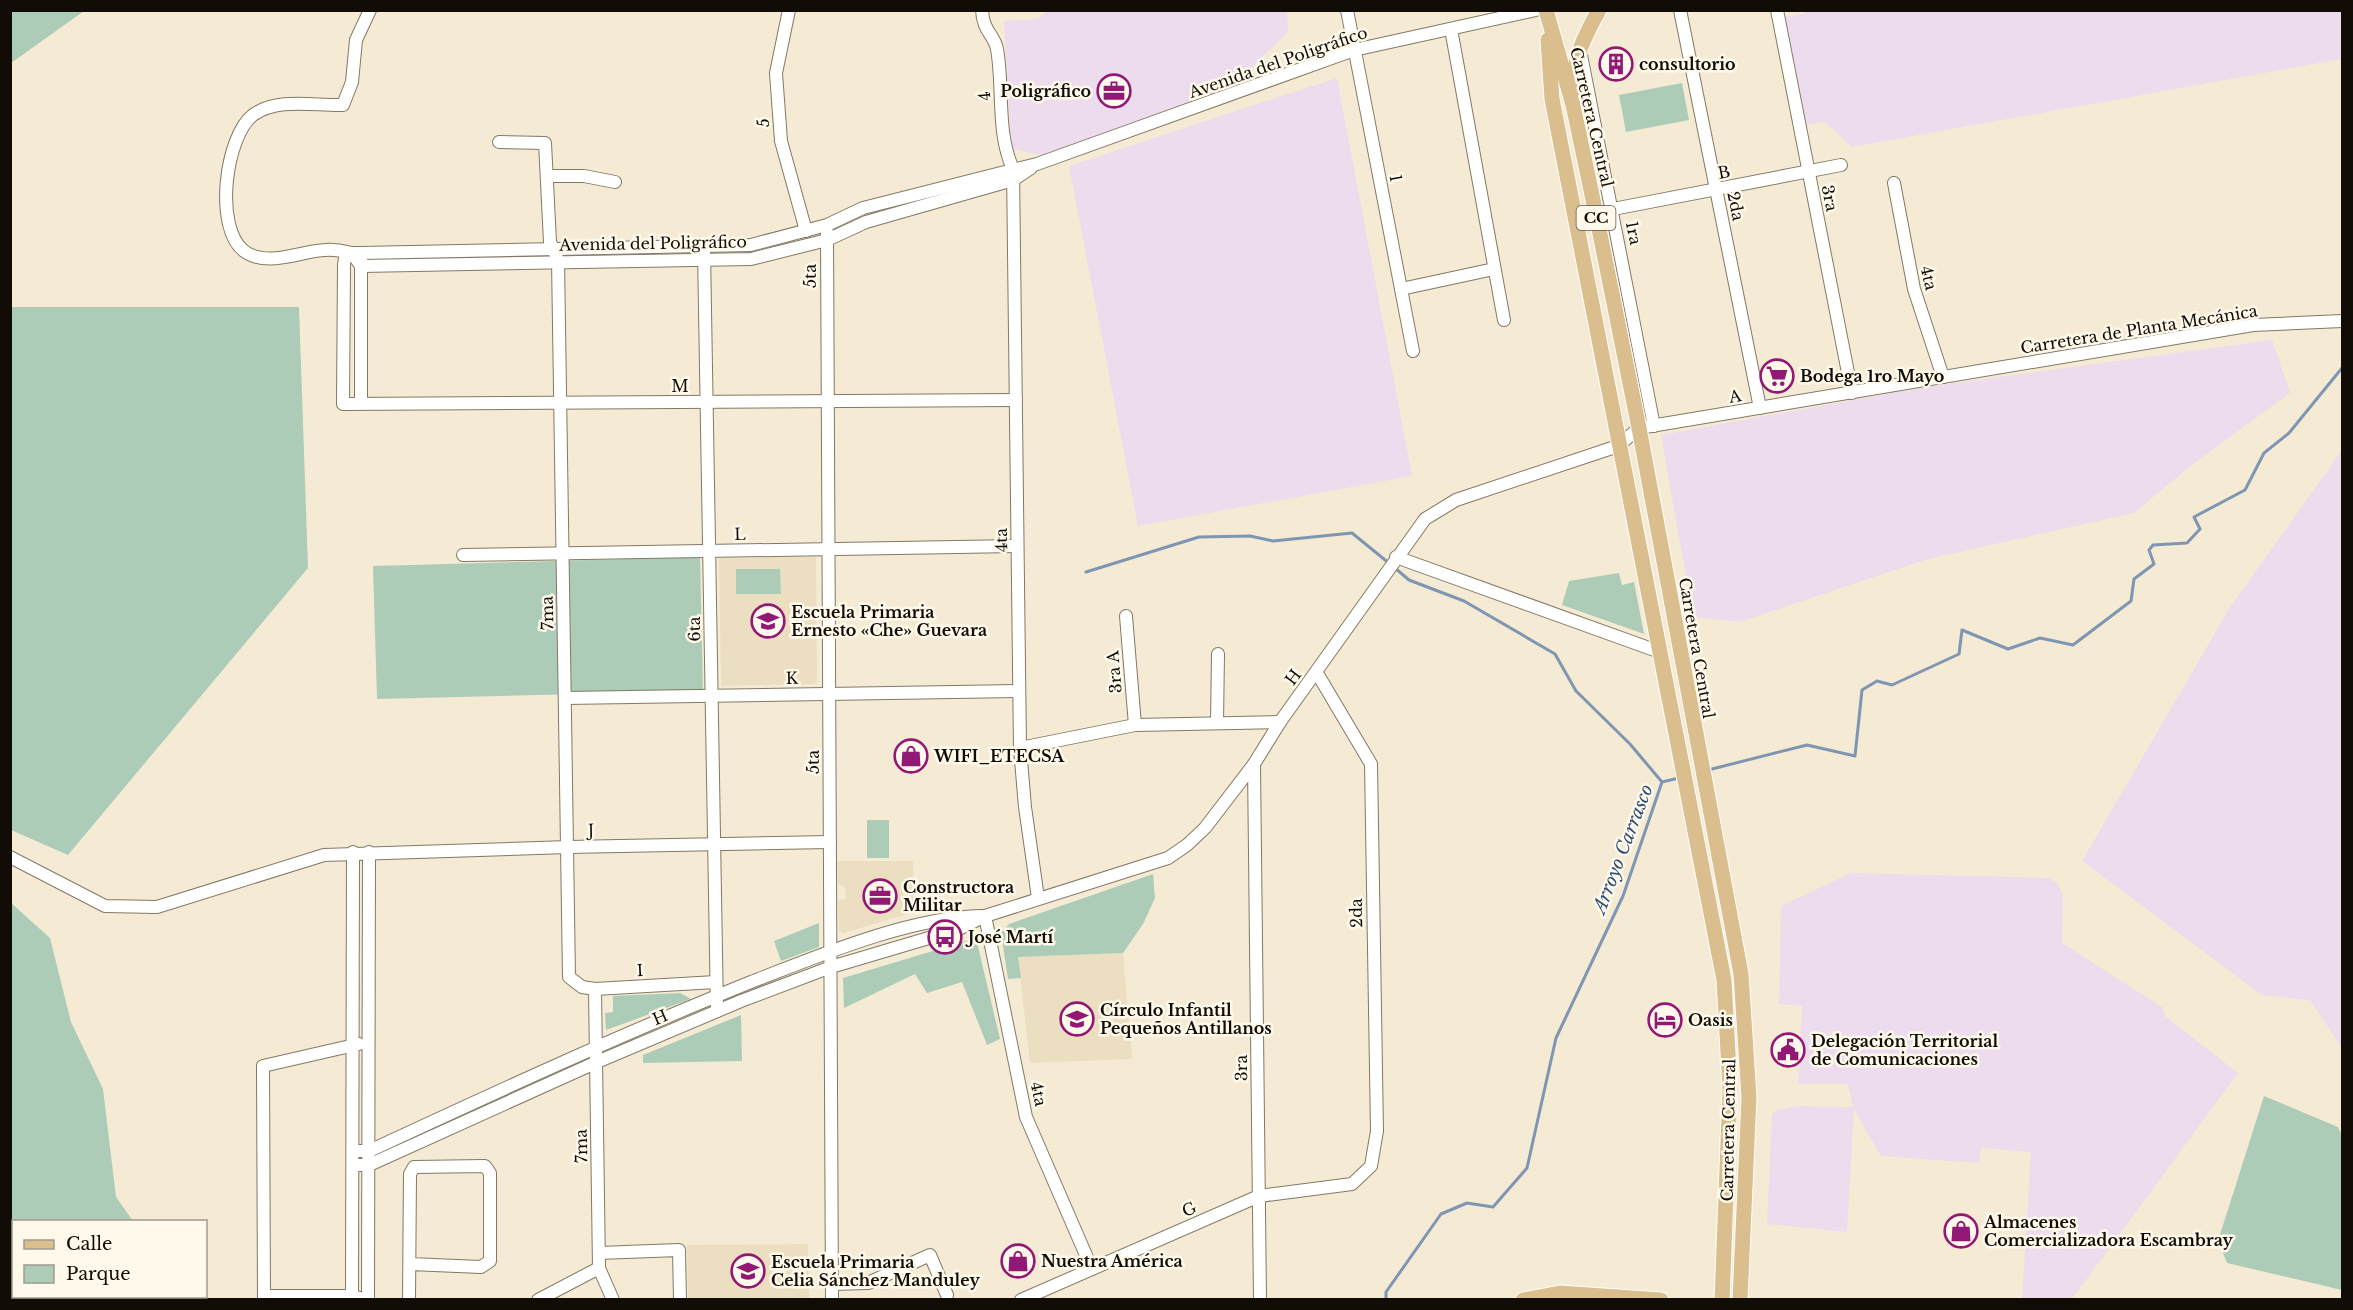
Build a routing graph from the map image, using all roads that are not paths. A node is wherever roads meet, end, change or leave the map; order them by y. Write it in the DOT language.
graph roads {
  1 [pos="370,10"];
  2 [pos="789,10"];
  3 [pos="982,10"];
  4 [pos="1347,10"];
  5 [pos="1536,10"];
  6 [pos="1546,10"];
  7 [pos="1599,10"];
  8 [pos="1680,10"];
  9 [pos="1777,10"];
  10 [pos="1451,29"];
  11 [pos="1579,46"];
  12 [pos="1354,50"];
  13 [pos="1573,105"];
  14 [pos="499,142"];
  15 [pos="1841,165"];
  16 [pos="1808,172"];
  17 [pos="1013,175"];
  18 [pos="549,176"];
  19 [pos="615,182"];
  20 [pos="1894,183"];
  21 [pos="1716,190"];
  22 [pos="1613,209"];
  23 [pos="827,225"];
  24 [pos="806,231"];
  25 [pos="827,240"];
  26 [pos="704,252"];
  27 [pos="357,253"];
  28 [pos="555,255"];
  29 [pos="361,266"];
  30 [pos="1494,269"];
  31 [pos="1401,289"];
  32 [pos="1504,320"];
  33 [pos="2343,321"];
  34 [pos="1413,351"];
  35 [pos="1942,377"];
  36 [pos="1852,393"];
  37 [pos="1016,400"];
  38 [pos="828,401"];
  39 [pos="707,402"];
  40 [pos="561,403"];
  41 [pos="361,404"];
  42 [pos="1760,408"];
  43 [pos="1646,427"];
  44 [pos="1618,446"];
  45 [pos="1017,546"];
  46 [pos="828,549"];
  47 [pos="709,551"];
  48 [pos="563,554"];
  49 [pos="463,555"];
  50 [pos="1396,557"];
  51 [pos="1126,616"];
  52 [pos="1660,652"];
  53 [pos="1218,654"];
  54 [pos="1317,673"];
  55 [pos="1019,692"];
  56 [pos="829,694"];
  57 [pos="712,696"];
  58 [pos="565,698"];
  59 [pos="1280,722"];
  60 [pos="1217,723"];
  61 [pos="1135,725"];
  62 [pos="1020,748"];
  63 [pos="1254,764"];
  64 [pos="830,842"];
  65 [pos="714,844"];
  66 [pos="568,847"];
  67 [pos="353,852"];
  68 [pos="369,852"];
  69 [pos="10,856"];
  70 [pos="1038,898"];
  71 [pos="986,916"];
  72 [pos="831,951"];
  73 [pos="831,967"];
  74 [pos="569,977"];
  75 [pos="716,982"];
  76 [pos="595,989"];
  77 [pos="717,996"];
  78 [pos="717,1011"];
  79 [pos="369,1042"];
  80 [pos="353,1046"];
  81 [pos="597,1046"];
  82 [pos="597,1062"];
  83 [pos="1730,1089"];
  84 [pos="1749,1097"];
  85 [pos="369,1150"];
  86 [pos="353,1151"];
  87 [pos="353,1165"];
  88 [pos="369,1165"];
  89 [pos="1371,1166"];
  90 [pos="1259,1196"];
  91 [pos="599,1253"];
  92 [pos="410,1264"];
  93 [pos="599,1268"];
  94 [pos="1092,1269"];
  95 [pos="832,1284"];
  96 [pos="947,1295"];
  97 [pos="264,1298"];
  98 [pos="352,1298"];
  99 [pos="368,1299"];
  100 [pos="409,1299"];
  101 [pos="538,1299"];
  102 [pos="613,1299"];
  103 [pos="680,1299"];
  104 [pos="832,1299"];
  105 [pos="1021,1299"];
  106 [pos="1260,1299"];
  107 [pos="1523,1299"];
  108 [pos="1661,1299"];
  109 [pos="1722,1299"];
  110 [pos="1740,1299"];
  1 -- 27 [label="street, Avenida del Poligráfico"];
  2 -- 24 [label="street, 5"];
  3 -- 17 [label="street, 4"];
  4 -- 12 [label="street, 1"];
  5 -- 10 [label="street, Avenida del Poligráfico"];
  6 -- 13 [label="main road, Carretera Central / CC"];
  6 -- 44 [label="main road, Carretera Central / CC"];
  7 -- 11 [label="main road"];
  8 -- 21 [label="street, 2da"];
  9 -- 16 [label="street, 3ra"];
  10 -- 12 [label="street, Avenida del Poligráfico"];
  10 -- 30 [label="street"];
  11 -- 13 [label="main road"];
  11 -- 22 [label="street, 1ra"];
  12 -- 17 [label="street, Avenida del Poligráfico"];
  12 -- 31 [label="street, 1"];
  13 -- 43 [label="main road, Carretera Central / CC"];
  14 -- 18 [label="street, 7ma"];
  15 -- 16 [label="street, B"];
  16 -- 21 [label="street, B"];
  16 -- 36 [label="street, 3ra"];
  17 -- 23 [label="street, Avenida del Poligráfico"];
  17 -- 25 [label="street, Avenida del Poligráfico"];
  17 -- 37 [label="street, 4ta"];
  18 -- 19 [label="street"];
  18 -- 28 [label="street, 7ma"];
  20 -- 35 [label="street, 4ta"];
  21 -- 22 [label="street, B"];
  21 -- 42 [label="street, 2da"];
  22 -- 43 [label="street, 1ra"];
  23 -- 24 [label="street, Avenida del Poligráfico"];
  23 -- 25 [label="street, 5ta"];
  24 -- 26 [label="street, Avenida del Poligráfico"];
  25 -- 26 [label="street, Avenida del Poligráfico"];
  25 -- 38 [label="street, 5ta"];
  26 -- 28 [label="street, Avenida del Poligráfico"];
  26 -- 39 [label="street, 6ta"];
  27 -- 28 [label="street, Avenida del Poligráfico"];
  27 -- 29 [label="street"];
  27 -- 41 [label="street, M"];
  28 -- 29 [label="street, Avenida del Poligráfico"];
  28 -- 40 [label="street, 7ma"];
  29 -- 41 [label="street"];
  30 -- 31 [label="street"];
  30 -- 32 [label="street"];
  31 -- 34 [label="street, 1"];
  33 -- 35 [label="street, Carretera de Planta Mecánica"];
  35 -- 36 [label="street, A"];
  36 -- 42 [label="street, A"];
  37 -- 38 [label="street, M"];
  37 -- 45 [label="street, 4ta"];
  38 -- 39 [label="street, M"];
  38 -- 46 [label="street, 5ta"];
  39 -- 40 [label="street, M"];
  39 -- 47 [label="street, 6ta"];
  40 -- 41 [label="street, M"];
  40 -- 48 [label="street, 7ma"];
  42 -- 43 [label="street, A"];
  43 -- 44 [label="street"];
  43 -- 84 [label="main road, Carretera Central / CC"];
  44 -- 50 [label="street, H"];
  44 -- 52 [label="main road, Carretera Central / CC"];
  45 -- 46 [label="street, L"];
  45 -- 55 [label="street, 4ta"];
  46 -- 47 [label="street, L"];
  46 -- 56 [label="street, 5ta"];
  47 -- 48 [label="street, L"];
  47 -- 57 [label="street, 6ta"];
  48 -- 49 [label="street, L"];
  48 -- 58 [label="street, 7ma"];
  50 -- 52 [label="street"];
  50 -- 54 [label="street, H"];
  51 -- 61 [label="street, 3ra A"];
  52 -- 83 [label="main road, Carretera Central / CC"];
  53 -- 60 [label="street"];
  54 -- 59 [label="street, H"];
  54 -- 89 [label="street, 2da"];
  55 -- 56 [label="street, K"];
  55 -- 62 [label="street, 4ta"];
  56 -- 57 [label="street, K"];
  56 -- 64 [label="street, 5ta"];
  57 -- 58 [label="street, K"];
  57 -- 65 [label="street, 6ta"];
  58 -- 66 [label="street, 7ma"];
  59 -- 60 [label="street"];
  59 -- 63 [label="street, H"];
  60 -- 61 [label="street"];
  61 -- 62 [label="street"];
  62 -- 70 [label="street, 4ta"];
  63 -- 70 [label="street, H"];
  63 -- 90 [label="street, 3ra"];
  64 -- 65 [label="street, J"];
  64 -- 72 [label="street, 5ta"];
  65 -- 66 [label="street, J"];
  65 -- 75 [label="street, 6ta"];
  66 -- 68 [label="street, J"];
  66 -- 74 [label="street, 7ma"];
  67 -- 68 [label="street, J"];
  67 -- 69 [label="street, J"];
  67 -- 80 [label="street"];
  68 -- 79 [label="street"];
  70 -- 71 [label="street, H"];
  71 -- 72 [label="street, H"];
  71 -- 73 [label="street, H"];
  71 -- 94 [label="street, 4ta"];
  72 -- 73 [label="street, 5ta"];
  72 -- 77 [label="street, H"];
  73 -- 78 [label="street, H"];
  73 -- 95 [label="street, 5ta"];
  74 -- 76 [label="street, I"];
  75 -- 76 [label="street, I"];
  75 -- 77 [label="street, 6ta"];
  76 -- 81 [label="street, 7ma"];
  77 -- 78 [label="street, 6ta"];
  77 -- 81 [label="street, H"];
  78 -- 82 [label="street, H"];
  79 -- 80 [label="street"];
  79 -- 85 [label="street"];
  80 -- 86 [label="street"];
  80 -- 97 [label="street"];
  81 -- 82 [label="street, 7ma"];
  81 -- 85 [label="street, H"];
  82 -- 88 [label="street, H"];
  82 -- 91 [label="street, 7ma"];
  83 -- 84 [label="main road"];
  83 -- 109 [label="main road, Carretera Central / CC"];
  84 -- 110 [label="main road, Carretera Central / CC"];
  85 -- 86 [label="street, H"];
  85 -- 88 [label="street"];
  86 -- 87 [label="street"];
  87 -- 88 [label="street, H"];
  87 -- 98 [label="street"];
  88 -- 99 [label="street"];
  89 -- 90 [label="street, G"];
  90 -- 94 [label="street, G"];
  90 -- 106 [label="street, 3ra"];
  91 -- 93 [label="street, 7ma"];
  91 -- 103 [label="street"];
  92 -- 92 [label="street"];
  92 -- 100 [label="street"];
  93 -- 101 [label="street"];
  93 -- 102 [label="street, 7ma"];
  94 -- 105 [label="street, G"];
  95 -- 96 [label="street"];
  95 -- 104 [label="street, 5ta"];
  97 -- 98 [label="street"];
  98 -- 99 [label="street"];
  107 -- 108 [label="main road"];
}
